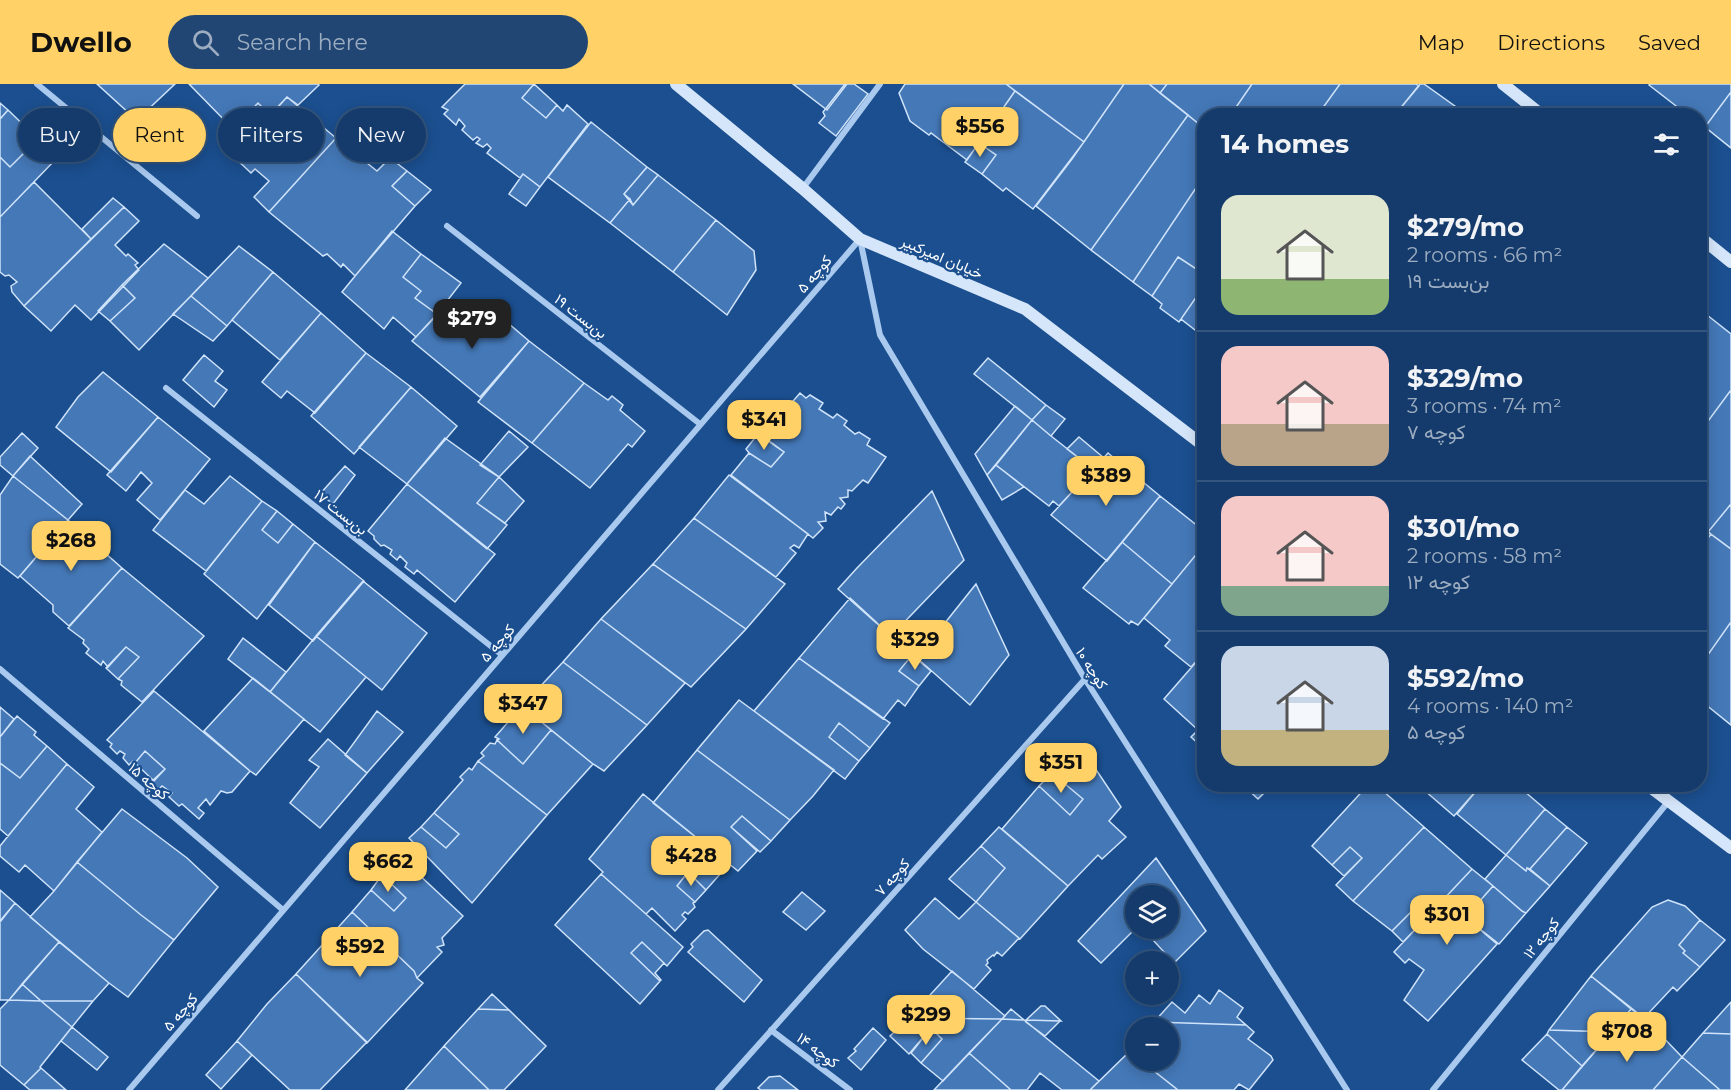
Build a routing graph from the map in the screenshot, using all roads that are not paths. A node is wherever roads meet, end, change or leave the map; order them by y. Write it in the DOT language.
graph roads {
  1 [pos="37,84"];
  2 [pos="676,84"];
  3 [pos="880,84"];
  4 [pos="1503,84"];
  5 [pos="1533,108"];
  6 [pos="802,188"];
  7 [pos="197,216"];
  8 [pos="447,226"];
  9 [pos="860,239"];
  10 [pos="1707,243"];
  11 [pos="1731,262"];
  12 [pos="166,388"];
  13 [pos="700,424"];
  14 [pos="1197,441"];
  15 [pos="502,655"];
  16 [pos="0,669"];
  17 [pos="1084,679"];
  18 [pos="1656,792"];
  19 [pos="1668,802"];
  20 [pos="1731,848"];
  21 [pos="283,910"];
  22 [pos="771,1030"];
  23 [pos="129,1090"];
  24 [pos="718,1090"];
  25 [pos="850,1090"];
  26 [pos="1347,1090"];
  27 [pos="1433,1090"];
  1 -- 7 [label="street"];
  2 -- 6 [label="street, خیابان امیرکبیر"];
  3 -- 6 [label="street"];
  4 -- 5 [label="street"];
  6 -- 9 [label="street, خیابان امیرکبیر"];
  8 -- 13 [label="street, بن‌بست ۱۹"];
  9 -- 13 [label="street, کوچه ۵"];
  9 -- 14 [label="street, خیابان امیرکبیر"];
  9 -- 17 [label="street, کوچه ۱۰"];
  10 -- 11 [label="street"];
  12 -- 15 [label="street, بن‌بست ۱۷"];
  13 -- 15 [label="street, کوچه ۵"];
  15 -- 21 [label="street, کوچه ۵"];
  16 -- 21 [label="street, کوچه ۱۵"];
  17 -- 22 [label="street, کوچه ۷"];
  17 -- 26 [label="street, کوچه ۱۰"];
  18 -- 19 [label="street"];
  19 -- 20 [label="street"];
  19 -- 27 [label="street, کوچه ۱۲"];
  21 -- 23 [label="street, کوچه ۵"];
  22 -- 24 [label="street, کوچه ۷"];
  22 -- 25 [label="street, کوچه ۱۴"];
}
